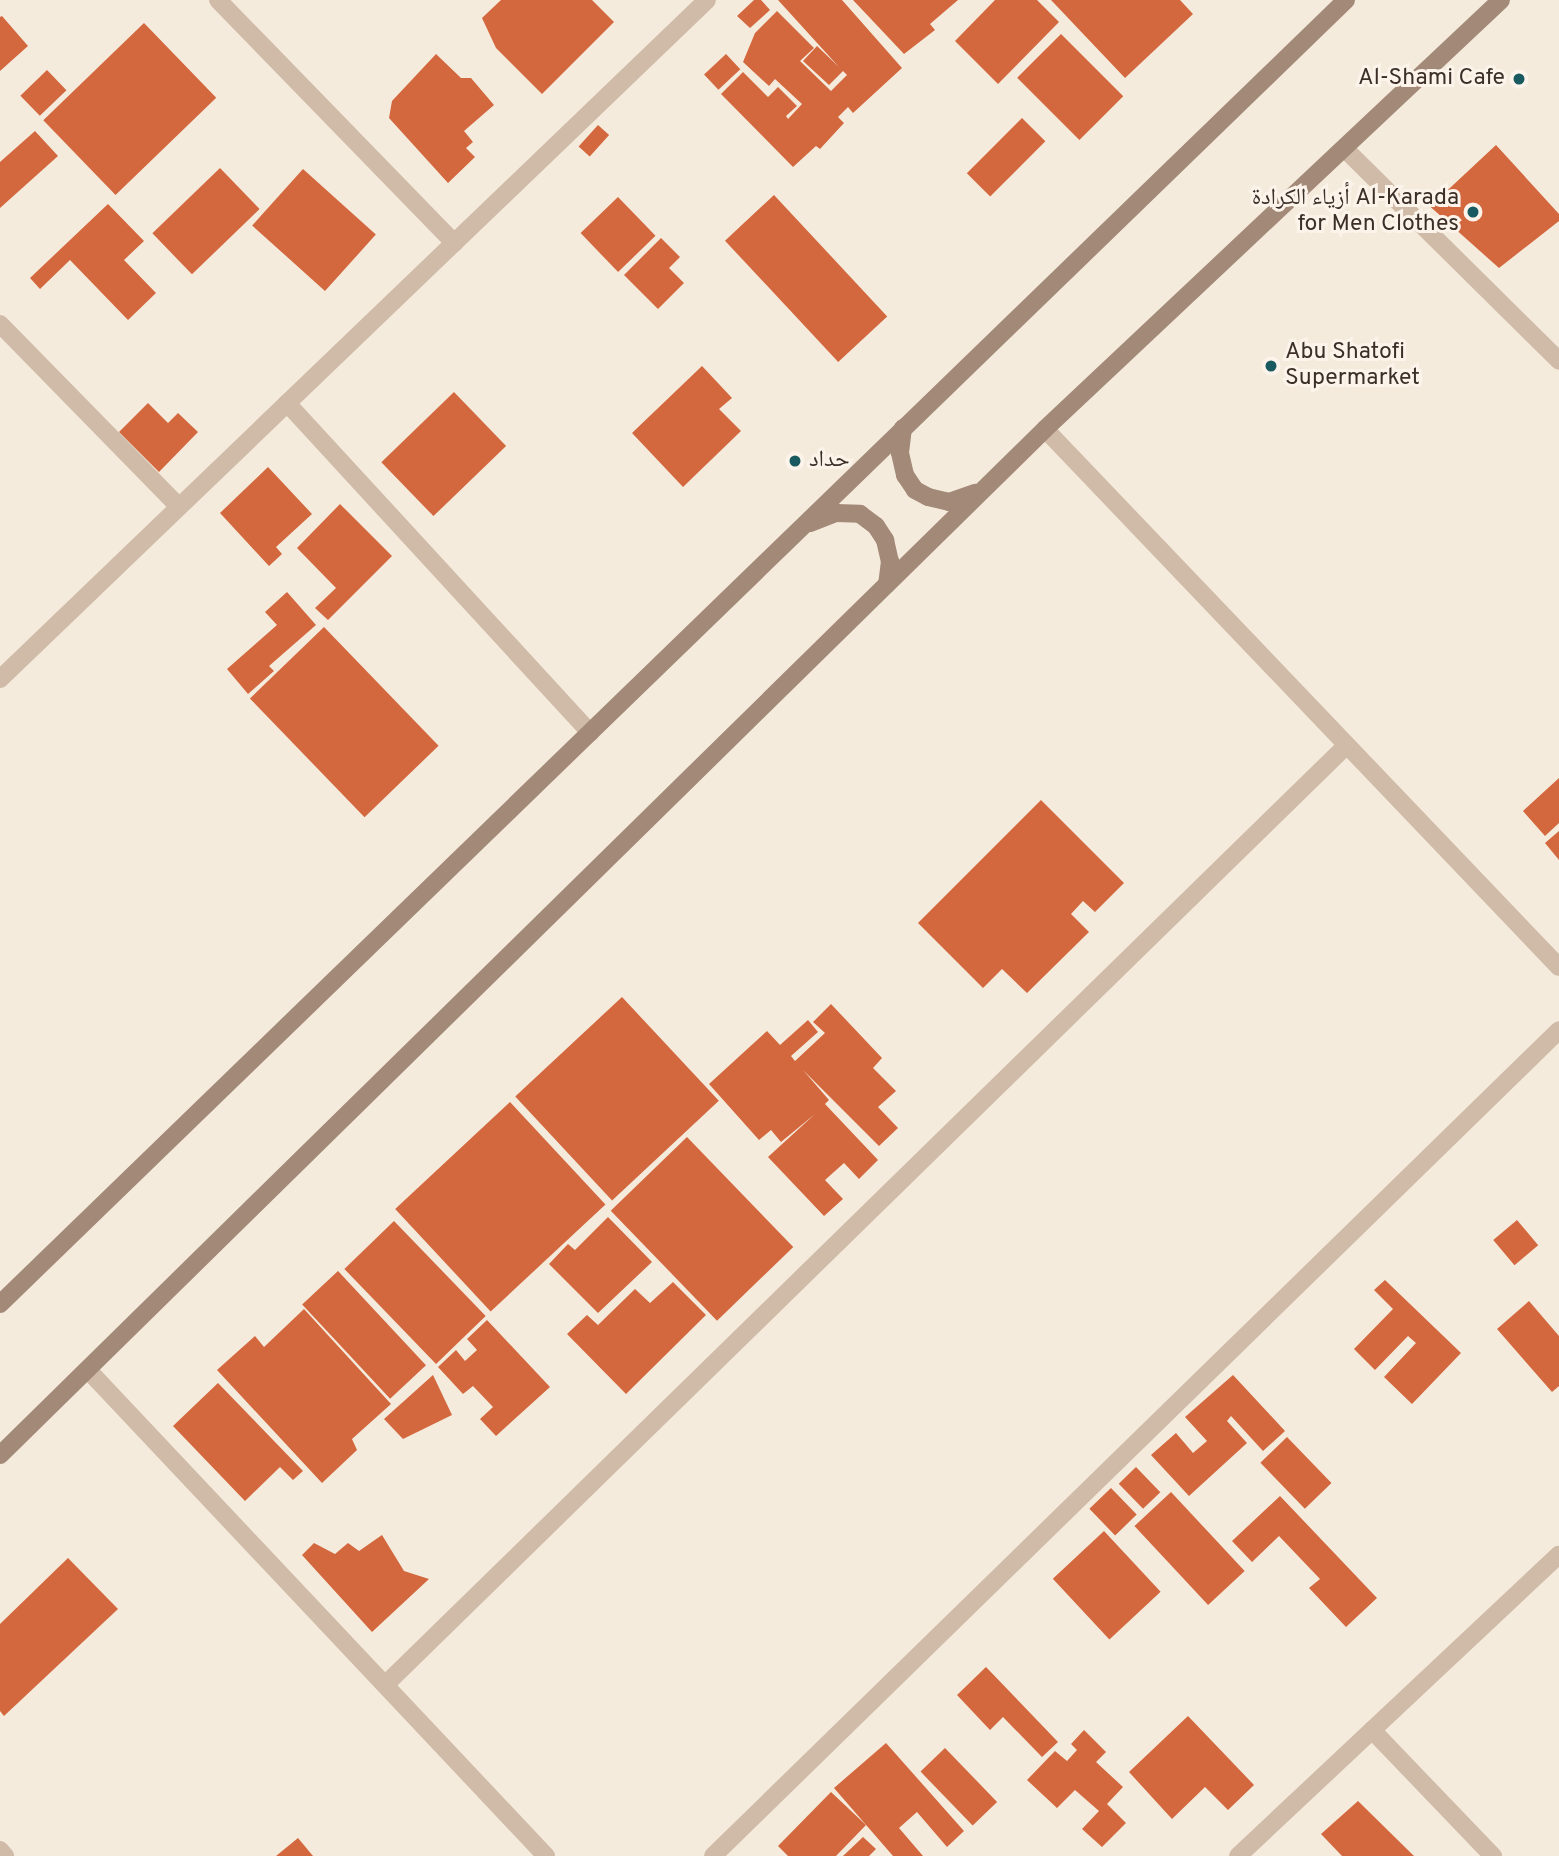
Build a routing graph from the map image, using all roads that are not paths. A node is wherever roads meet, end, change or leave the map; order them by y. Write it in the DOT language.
graph roads {
  1 [pos="218,0"];
  2 [pos="707,0"];
  3 [pos="1346,0"];
  4 [pos="1501,0"];
  5 [pos="1345,149"];
  6 [pos="454,243"];
  7 [pos="0,324"];
  8 [pos="1559,361"];
  9 [pos="287,403"];
  10 [pos="904,428"];
  11 [pos="1045,429"];
  12 [pos="981,491"];
  13 [pos="179,507"];
  14 [pos="803,525"];
  15 [pos="887,584"];
  16 [pos="0,679"];
  17 [pos="590,733"];
  18 [pos="1346,746"];
  19 [pos="1559,967"];
  20 [pos="1559,1030"];
  21 [pos="0,1304"];
  22 [pos="88,1370"];
  23 [pos="0,1455"];
  24 [pos="1559,1555"];
  25 [pos="385,1685"];
  26 [pos="1372,1730"];
  27 [pos="0,1850"];
  28 [pos="5,1856"];
  29 [pos="546,1856"];
  30 [pos="713,1856"];
  31 [pos="1238,1856"];
  32 [pos="1493,1856"];
  1 -- 6 [label="street"];
  2 -- 6 [label="street"];
  3 -- 10 [label="main road"];
  4 -- 5 [label="main road"];
  5 -- 8 [label="street"];
  5 -- 11 [label="main road"];
  6 -- 9 [label="street"];
  7 -- 13 [label="street"];
  9 -- 13 [label="street"];
  9 -- 17 [label="street"];
  10 -- 12 [label="main road"];
  10 -- 14 [label="main road"];
  11 -- 12 [label="main road"];
  11 -- 18 [label="street"];
  12 -- 15 [label="main road"];
  13 -- 16 [label="street"];
  14 -- 15 [label="main road"];
  14 -- 17 [label="main road"];
  15 -- 22 [label="main road"];
  17 -- 21 [label="main road"];
  18 -- 19 [label="street"];
  18 -- 25 [label="street"];
  20 -- 30 [label="street"];
  22 -- 23 [label="main road"];
  22 -- 25 [label="street"];
  24 -- 26 [label="street"];
  25 -- 29 [label="street"];
  26 -- 31 [label="street"];
  26 -- 32 [label="street"];
  27 -- 28 [label="street"];
}
